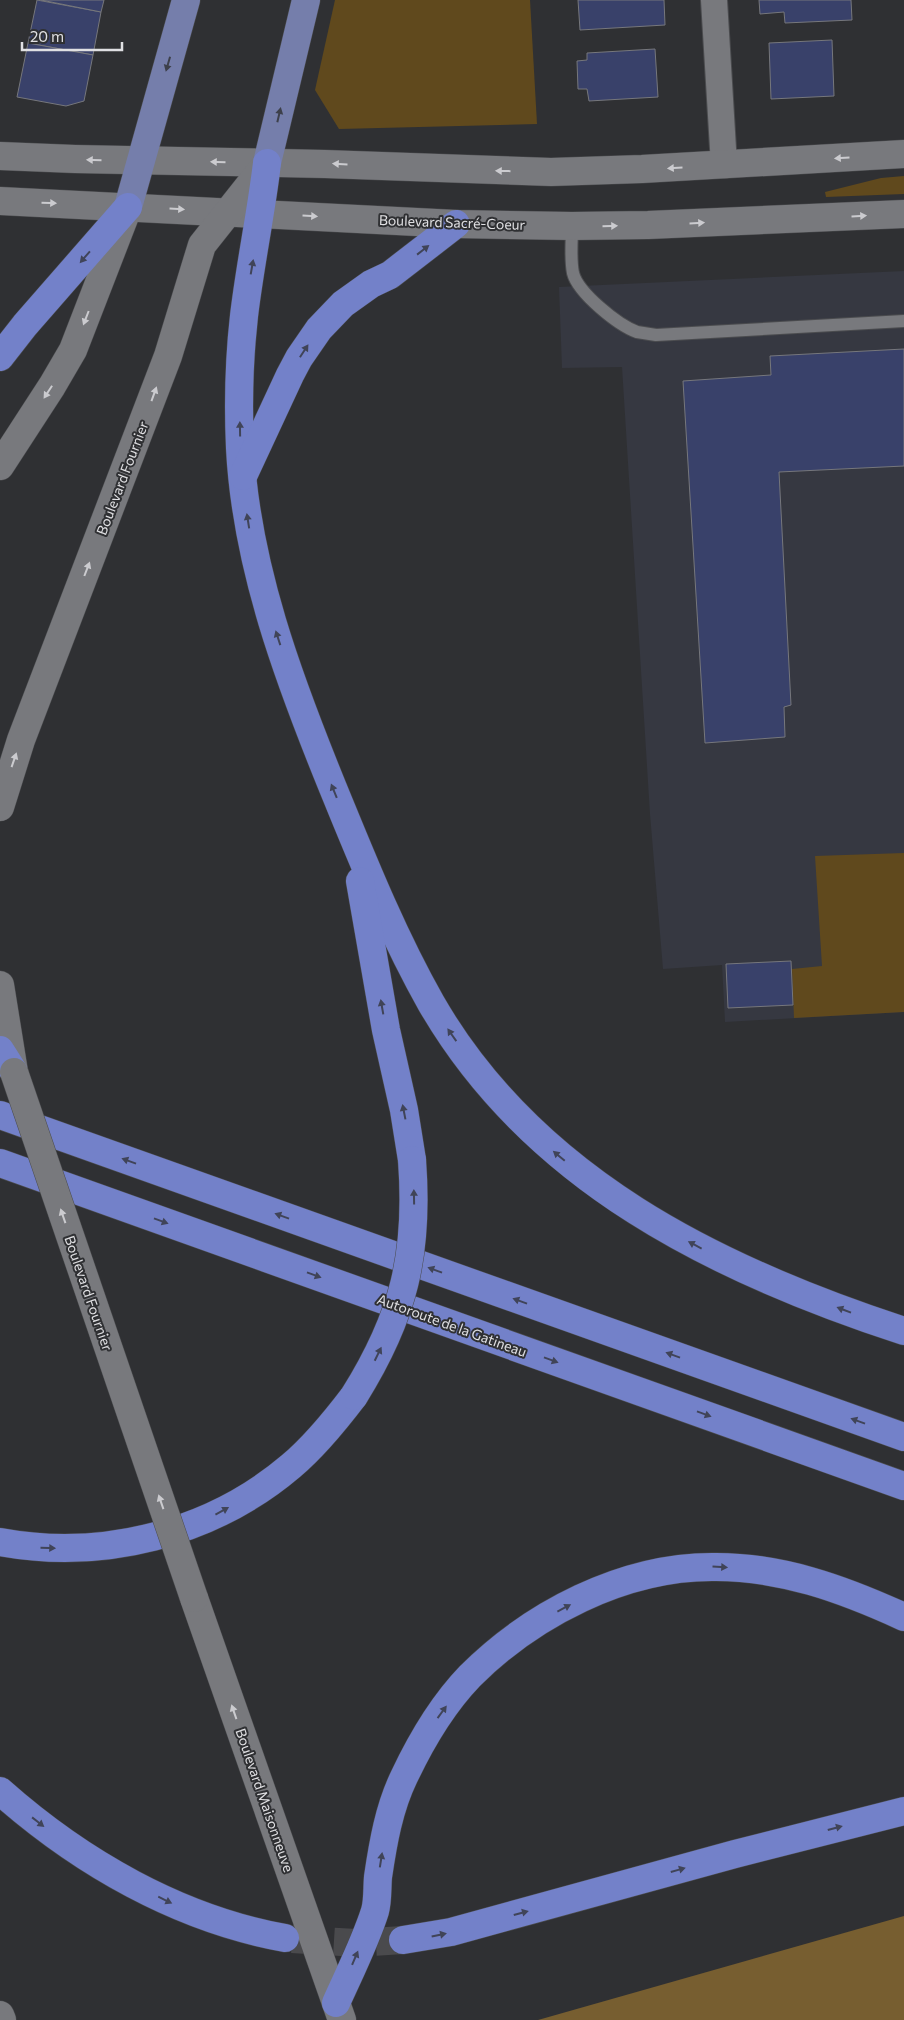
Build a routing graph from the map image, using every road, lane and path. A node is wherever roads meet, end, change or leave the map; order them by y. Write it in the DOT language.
graph roads {
  1 [pos="186,0"];
  2 [pos="306,0"];
  3 [pos="714,0"];
  4 [pos="904,154"];
  5 [pos="0,156"];
  6 [pos="142,160"];
  7 [pos="267,163"];
  8 [pos="724,165"];
  9 [pos="0,201"];
  10 [pos="128,207"];
  11 [pos="228,211"];
  12 [pos="261,214"];
  13 [pos="904,214"];
  14 [pos="456,224"];
  15 [pos="572,226"];
  16 [pos="904,321"];
  17 [pos="0,357"];
  18 [pos="0,466"];
  19 [pos="242,478"];
  20 [pos="0,807"];
  21 [pos="352,836"];
  22 [pos="0,985"];
  23 [pos="7,1061"];
  24 [pos="0,1115"];
  25 [pos="0,1163"];
  26 [pos="904,1331"];
  27 [pos="904,1437"];
  28 [pos="788,1444"];
  29 [pos="904,1486"];
  30 [pos="904,1504"];
  31 [pos="0,1542"];
  32 [pos="194,1598"];
  33 [pos="904,1617"];
  34 [pos="0,1791"];
  35 [pos="904,1811"];
  36 [pos="285,1938"];
  37 [pos="403,1940"];
  38 [pos="340,2011"];
  39 [pos="0,2015"];
  40 [pos="2,2020"];
  1 -- 6 [label="main road, one-way"];
  7 -- 2 [label="main road, one-way"];
  3 -- 8 [label="street"];
  4 -- 8 [label="main road, one-way"];
  6 -- 5 [label="main road, one-way"];
  7 -- 6 [label="main road, one-way"];
  6 -- 10 [label="main road"];
  8 -- 7 [label="main road, one-way"];
  7 -- 11 [label="main road, Boulevard Fournier"];
  7 -- 12 [label="highway"];
  9 -- 10 [label="main road, Boulevard Sacré-Coeur, one-way"];
  10 -- 11 [label="main road, Boulevard Sacré-Coeur, one-way"];
  10 -- 17 [label="highway, one-way"];
  10 -- 18 [label="main road, one-way"];
  11 -- 12 [label="main road, Boulevard Sacré-Coeur"];
  20 -- 11 [label="main road, Boulevard Fournier, one-way"];
  12 -- 14 [label="main road, Boulevard Sacré-Coeur, one-way"];
  19 -- 12 [label="highway, one-way"];
  15 -- 13 [label="main road, Boulevard Sacré-Coeur, one-way"];
  14 -- 15 [label="main road, Boulevard Sacré-Coeur"];
  19 -- 14 [label="highway, one-way"];
  15 -- 16 [label="lane"];
  21 -- 19 [label="highway, one-way"];
  26 -- 21 [label="highway, one-way"];
  31 -- 21 [label="highway, one-way, bridge"];
  22 -- 23 [label="main road, Boulevard Fournier"];
  32 -- 23 [label="main road, Boulevard Fournier, one-way, bridge"];
  27 -- 24 [label="highway, one-way"];
  25 -- 28 [label="highway, Autoroute de la Gatineau, one-way"];
  28 -- 29 [label="highway, Autoroute de la Gatineau"];
  28 -- 30 [label="highway"];
  38 -- 32 [label="main road, Boulevard Maisonneuve, one-way"];
  38 -- 33 [label="highway, one-way"];
  34 -- 36 [label="highway, one-way"];
  37 -- 35 [label="highway, one-way"];
  39 -- 40 [label="main road"];
}
